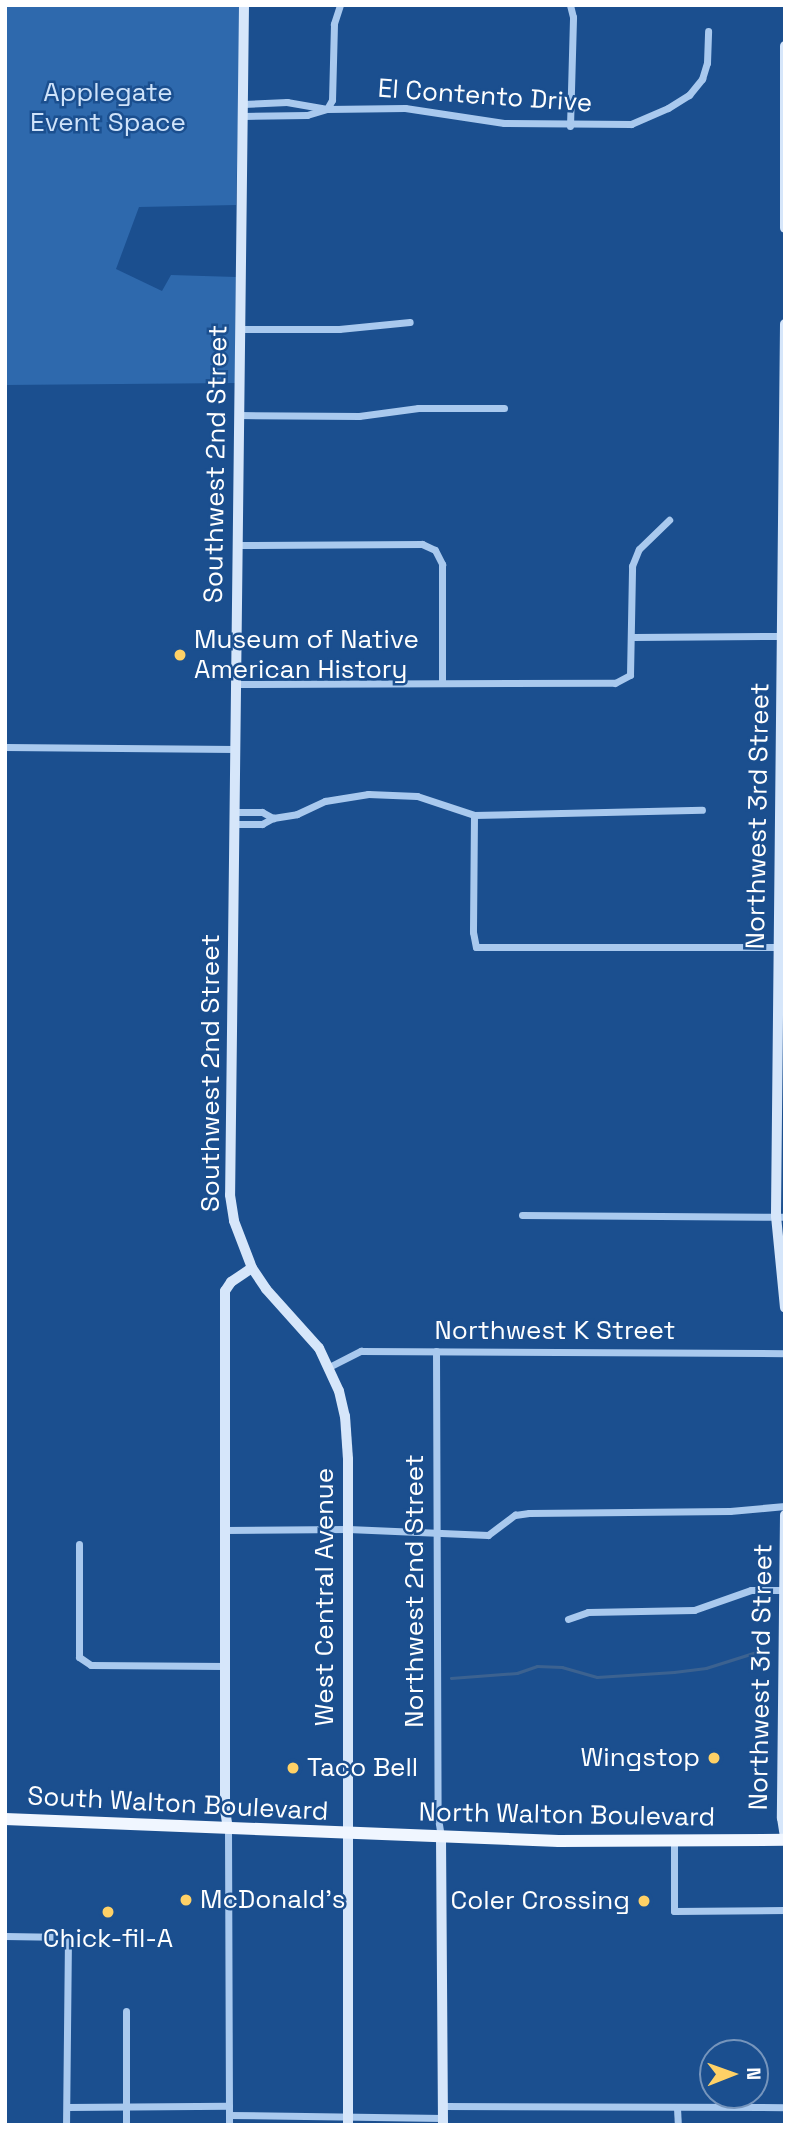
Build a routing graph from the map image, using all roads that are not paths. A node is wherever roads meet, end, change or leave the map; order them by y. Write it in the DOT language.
graph roads {
  1 [pos="244,5"];
  2 [pos="340,5"];
  3 [pos="570,5"];
  4 [pos="708,31"];
  5 [pos="785,46"];
  6 [pos="327,109"];
  7 [pos="243,110"];
  8 [pos="570,126"];
  9 [pos="785,228"];
  10 [pos="410,322"];
  11 [pos="785,324"];
  12 [pos="240,329"];
  13 [pos="784,378"];
  14 [pos="504,408"];
  15 [pos="239,415"];
  16 [pos="669,520"];
  17 [pos="238,545"];
  18 [pos="783,636"];
  19 [pos="633,637"];
  20 [pos="442,682"];
  21 [pos="236,684"];
  22 [pos="5,747"];
  23 [pos="235,749"];
  24 [pos="783,804"];
  25 [pos="702,810"];
  26 [pos="235,812"];
  27 [pos="474,815"];
  28 [pos="273,818"];
  29 [pos="234,824"];
  30 [pos="779,947"];
  31 [pos="522,1214"];
  32 [pos="780,1217"];
  33 [pos="252,1268"];
  34 [pos="785,1308"];
  35 [pos="436,1351"];
  36 [pos="785,1353"];
  37 [pos="329,1367"];
  38 [pos="785,1506"];
  39 [pos="785,1515"];
  40 [pos="348,1529"];
  41 [pos="225,1530"];
  42 [pos="438,1533"];
  43 [pos="79,1544"];
  44 [pos="784,1590"];
  45 [pos="568,1619"];
  46 [pos="225,1666"];
  47 [pos="5,1819"];
  48 [pos="228,1829"];
  49 [pos="349,1835"];
  50 [pos="441,1837"];
  51 [pos="785,1839"];
  52 [pos="674,1840"];
  53 [pos="785,1910"];
  54 [pos="5,1936"];
  55 [pos="126,2011"];
  56 [pos="126,2106"];
  57 [pos="229,2106"];
  58 [pos="66,2107"];
  59 [pos="677,2108"];
  60 [pos="785,2108"];
  61 [pos="229,2115"];
  62 [pos="443,2116"];
  63 [pos="348,2120"];
  64 [pos="66,2125"];
  65 [pos="126,2125"];
  66 [pos="229,2125"];
  67 [pos="678,2125"];
  1 -- 7 [label="street, Southwest 2nd Street"];
  2 -- 6 [label="street"];
  3 -- 8 [label="street"];
  4 -- 8 [label="street, El Contento Drive"];
  5 -- 9 [label="street"];
  6 -- 7 [label="street, El Contento Drive"];
  6 -- 7 [label="street, El Contento Drive"];
  6 -- 8 [label="street, El Contento Drive"];
  7 -- 12 [label="street, Southwest 2nd Street"];
  10 -- 12 [label="street"];
  11 -- 13 [label="street, Northwest 3rd Street"];
  12 -- 15 [label="street, Southwest 2nd Street"];
  13 -- 18 [label="street, Northwest 3rd Street"];
  14 -- 15 [label="street"];
  15 -- 17 [label="street, Southwest 2nd Street"];
  16 -- 19 [label="street"];
  17 -- 20 [label="street"];
  17 -- 21 [label="street, Southwest 2nd Street"];
  18 -- 19 [label="street"];
  18 -- 24 [label="street, Northwest 3rd Street"];
  19 -- 20 [label="street"];
  20 -- 21 [label="street"];
  21 -- 23 [label="street, Southwest 2nd Street"];
  22 -- 23 [label="street"];
  23 -- 26 [label="street, Southwest 2nd Street"];
  24 -- 30 [label="street, Northwest 3rd Street"];
  25 -- 27 [label="street"];
  26 -- 28 [label="street"];
  26 -- 29 [label="street, Southwest 2nd Street"];
  27 -- 28 [label="street"];
  27 -- 30 [label="street"];
  28 -- 29 [label="street"];
  29 -- 33 [label="street, Southwest 2nd Street"];
  30 -- 32 [label="street, Northwest 3rd Street"];
  31 -- 32 [label="street"];
  32 -- 34 [label="street, Northwest 3rd Street"];
  33 -- 37 [label="street, West Central Avenue"];
  33 -- 41 [label="street"];
  35 -- 36 [label="street, Northwest K Street"];
  35 -- 37 [label="street, Northwest K Street"];
  35 -- 42 [label="street, Northwest 2nd Street"];
  37 -- 40 [label="street, West Central Avenue"];
  38 -- 42 [label="street"];
  39 -- 44 [label="street, Northwest 3rd Street"];
  40 -- 41 [label="street"];
  40 -- 42 [label="street"];
  40 -- 49 [label="street, West Central Avenue"];
  41 -- 46 [label="street"];
  42 -- 50 [label="street, Northwest 2nd Street"];
  43 -- 46 [label="street"];
  44 -- 45 [label="street"];
  44 -- 51 [label="street, Northwest 3rd Street"];
  46 -- 48 [label="street"];
  47 -- 48 [label="main road, South Walton Boulevard"];
  48 -- 49 [label="main road, South Walton Boulevard"];
  48 -- 57 [label="street"];
  49 -- 50 [label="main road, North Walton Boulevard"];
  49 -- 63 [label="street, West Central Avenue"];
  50 -- 52 [label="main road, North Walton Boulevard"];
  50 -- 62 [label="street, Northwest 2nd Street"];
  51 -- 52 [label="main road, North Walton Boulevard"];
  52 -- 53 [label="street"];
  54 -- 58 [label="street"];
  55 -- 56 [label="street"];
  56 -- 57 [label="street"];
  56 -- 58 [label="street"];
  56 -- 65 [label="street"];
  57 -- 61 [label="street"];
  58 -- 64 [label="street"];
  59 -- 60 [label="street"];
  59 -- 62 [label="street"];
  59 -- 67 [label="street"];
  61 -- 63 [label="street"];
  61 -- 66 [label="street"];
  62 -- 63 [label="street"];
}
